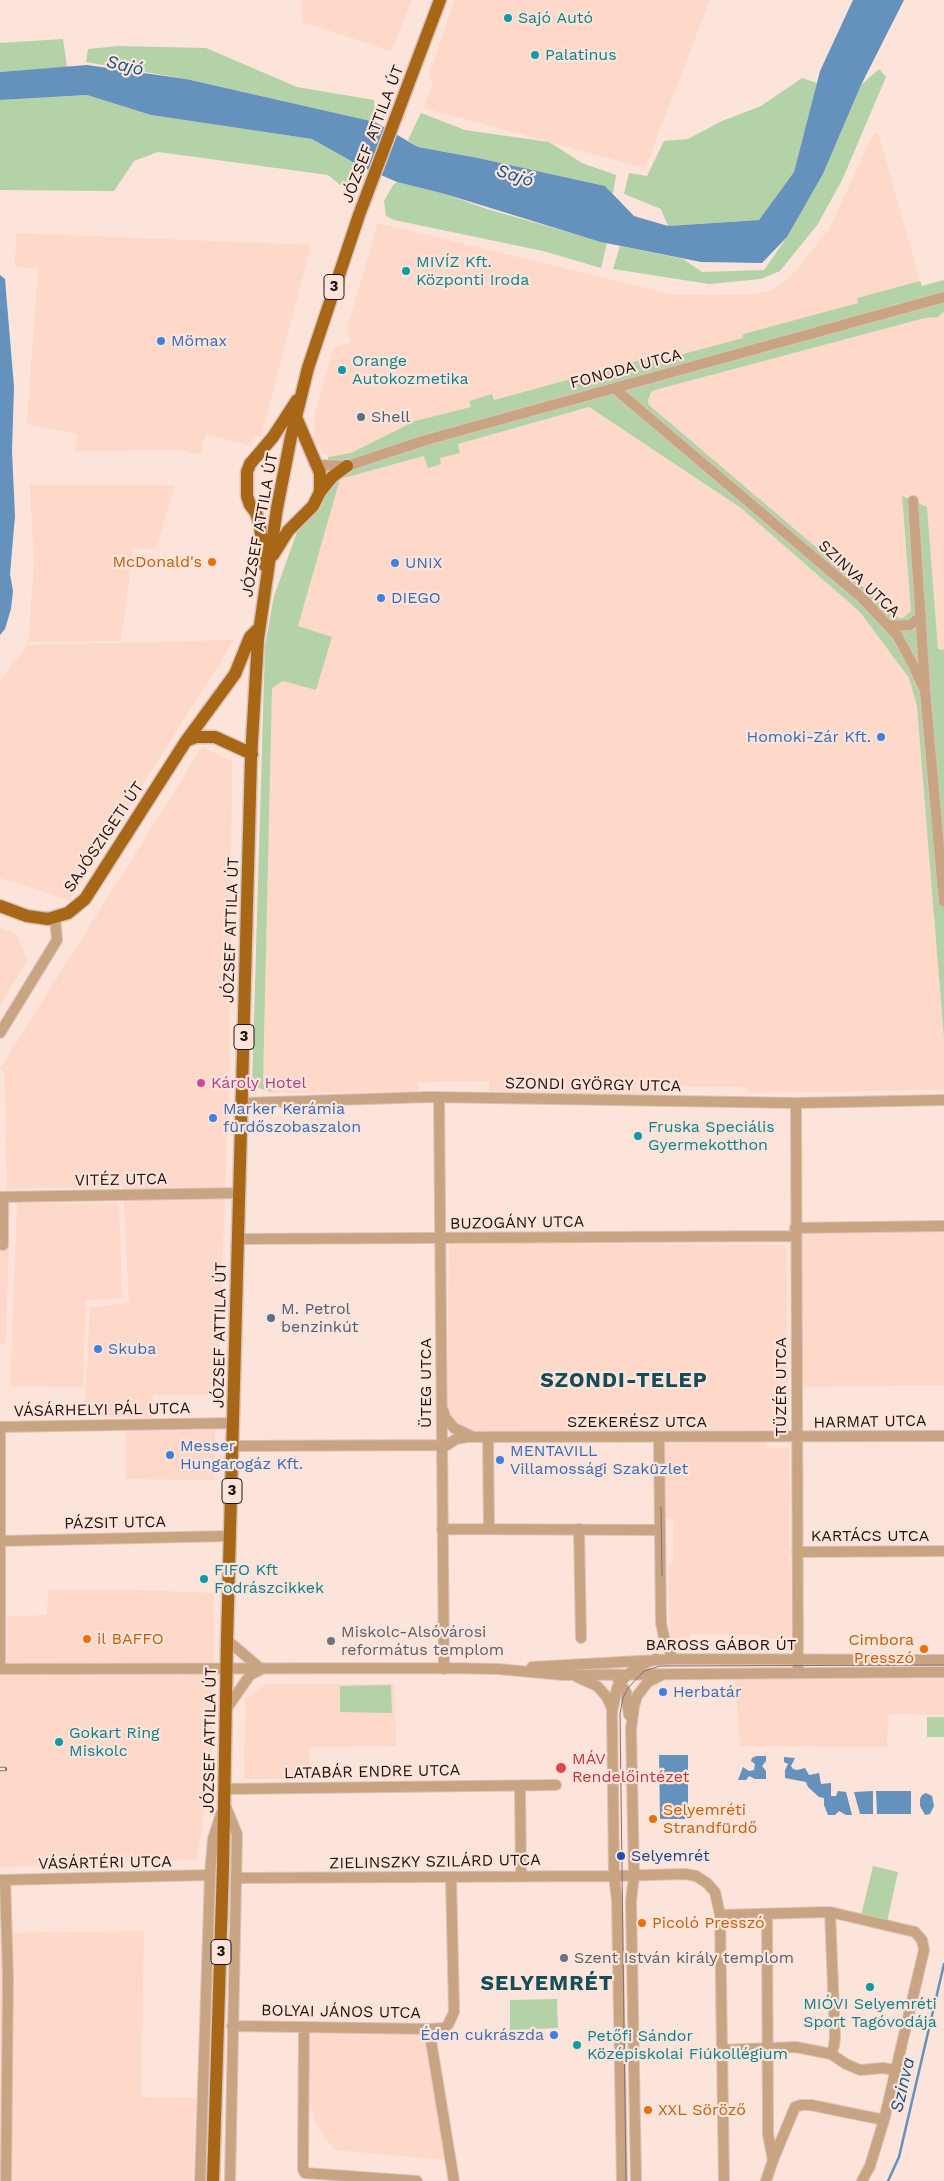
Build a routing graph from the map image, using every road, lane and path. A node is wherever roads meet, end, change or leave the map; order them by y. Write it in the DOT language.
graph roads {
  1 [pos="440,0"];
  2 [pos="944,298"];
  3 [pos="614,388"];
  4 [pos="302,391"];
  5 [pos="296,417"];
  6 [pos="290,445"];
  7 [pos="261,452"];
  8 [pos="315,463"];
  9 [pos="347,466"];
  10 [pos="320,492"];
  11 [pos="913,501"];
  12 [pos="256,512"];
  13 [pos="300,517"];
  14 [pos="276,520"];
  15 [pos="268,564"];
  16 [pos="266,580"];
  17 [pos="921,616"];
  18 [pos="889,626"];
  19 [pos="259,628"];
  20 [pos="925,690"];
  21 [pos="212,708"];
  22 [pos="215,738"];
  23 [pos="186,741"];
  24 [pos="252,754"];
  25 [pos="944,902"];
  26 [pos="0,906"];
  27 [pos="55,918"];
  28 [pos="0,1033"];
  29 [pos="439,1097"];
  30 [pos="944,1100"];
  31 [pos="242,1103"];
  32 [pos="796,1103"];
  33 [pos="240,1193"];
  34 [pos="2,1197"];
  35 [pos="944,1226"];
  36 [pos="795,1232"];
  37 [pos="238,1239"];
  38 [pos="440,1239"];
  39 [pos="3,1245"];
  40 [pos="442,1402"];
  41 [pos="234,1423"];
  42 [pos="0,1427"];
  43 [pos="944,1436"];
  44 [pos="483,1437"];
  45 [pos="659,1438"];
  46 [pos="796,1438"];
  47 [pos="233,1446"];
  48 [pos="442,1446"];
  49 [pos="442,1529"];
  50 [pos="489,1529"];
  51 [pos="579,1529"];
  52 [pos="659,1530"];
  53 [pos="231,1536"];
  54 [pos="0,1541"];
  55 [pos="944,1551"];
  56 [pos="797,1552"];
  57 [pos="581,1638"];
  58 [pos="227,1640"];
  59 [pos="656,1659"];
  60 [pos="672,1659"];
  61 [pos="798,1660"];
  62 [pos="944,1660"];
  63 [pos="590,1663"];
  64 [pos="0,1669"];
  65 [pos="261,1669"];
  66 [pos="444,1669"];
  67 [pos="498,1669"];
  68 [pos="227,1670"];
  69 [pos="798,1672"];
  70 [pos="944,1672"];
  71 [pos="668,1673"];
  72 [pos="613,1674"];
  73 [pos="628,1674"];
  74 [pos="566,1675"];
  75 [pos="620,1683"];
  76 [pos="226,1708"];
  77 [pos="612,1712"];
  78 [pos="632,1729"];
  79 [pos="556,1785"];
  80 [pos="520,1786"];
  81 [pos="224,1788"];
  82 [pos="224,1804"];
  83 [pos="210,1875"];
  84 [pos="521,1875"];
  85 [pos="614,1876"];
  86 [pos="634,1876"];
  87 [pos="451,1877"];
  88 [pos="236,1878"];
  89 [pos="2,1880"];
  90 [pos="830,1912"];
  91 [pos="767,1914"];
  92 [pos="720,1915"];
  93 [pos="232,2026"];
  94 [pos="304,2028"];
  95 [pos="429,2029"];
  96 [pos="768,2048"];
  97 [pos="722,2050"];
  98 [pos="831,2054"];
  99 [pos="895,2070"];
  100 [pos="884,2120"];
  101 [pos="773,2160"];
  102 [pos="6,2181"];
  103 [pos="200,2181"];
  104 [pos="213,2181"];
  105 [pos="230,2181"];
  106 [pos="417,2181"];
  107 [pos="454,2181"];
  108 [pos="622,2181"];
  109 [pos="636,2181"];
  110 [pos="724,2181"];
  111 [pos="766,2181"];
  112 [pos="862,2181"];
  1 -- 4 [label="main road, JÓZSEF ATTILA ÚT / 3"];
  2 -- 3 [label="street, FONODA UTCA"];
  3 -- 9 [label="street, FONODA UTCA"];
  3 -- 18 [label="street, SZINVA UTCA"];
  4 -- 5 [label="main road, JÓZSEF ATTILA ÚT / 3"];
  4 -- 7 [label="main road"];
  5 -- 6 [label="main road, JÓZSEF ATTILA ÚT / 3"];
  5 -- 8 [label="main road"];
  6 -- 7 [label="main road"];
  6 -- 8 [label="main road"];
  6 -- 14 [label="main road, JÓZSEF ATTILA ÚT / 3"];
  7 -- 12 [label="main road"];
  8 -- 9 [label="street, FONODA UTCA"];
  8 -- 10 [label="main road"];
  9 -- 10 [label="main road"];
  10 -- 13 [label="main road"];
  11 -- 17 [label="street"];
  12 -- 14 [label="main road"];
  12 -- 16 [label="main road"];
  13 -- 14 [label="main road"];
  13 -- 15 [label="main road"];
  14 -- 15 [label="main road, JÓZSEF ATTILA ÚT / 3"];
  15 -- 16 [label="main road, JÓZSEF ATTILA ÚT / 3"];
  16 -- 19 [label="main road, JÓZSEF ATTILA ÚT / 3"];
  17 -- 18 [label="street"];
  17 -- 20 [label="street"];
  18 -- 20 [label="street, SZINVA UTCA"];
  19 -- 21 [label="main road, SAJÓSZIGETI ÚT"];
  19 -- 24 [label="main road, JÓZSEF ATTILA ÚT / 3"];
  20 -- 25 [label="street, SZINVA UTCA"];
  21 -- 22 [label="main road"];
  21 -- 23 [label="main road, SAJÓSZIGETI ÚT"];
  22 -- 23 [label="main road"];
  22 -- 24 [label="main road"];
  23 -- 27 [label="main road, SAJÓSZIGETI ÚT"];
  24 -- 31 [label="main road, JÓZSEF ATTILA ÚT / 3"];
  26 -- 27 [label="main road"];
  27 -- 28 [label="street"];
  29 -- 31 [label="street, SZONDI GYÖRGY UTCA"];
  29 -- 32 [label="street, SZONDI GYÖRGY UTCA"];
  29 -- 38 [label="street, ÜTEG UTCA"];
  30 -- 32 [label="street, SZONDI GYÖRGY UTCA"];
  31 -- 33 [label="main road, JÓZSEF ATTILA ÚT / 3"];
  32 -- 36 [label="street, TÜZÉR UTCA"];
  33 -- 34 [label="street, VITÉZ UTCA"];
  33 -- 37 [label="main road, JÓZSEF ATTILA ÚT / 3"];
  34 -- 39 [label="street, VITÉZ UTCA"];
  35 -- 36 [label="street, BUZOGÁNY UTCA"];
  36 -- 38 [label="street, BUZOGÁNY UTCA"];
  36 -- 46 [label="street, TÜZÉR UTCA"];
  37 -- 38 [label="street, BUZOGÁNY UTCA"];
  37 -- 41 [label="main road, JÓZSEF ATTILA ÚT / 3"];
  38 -- 40 [label="street, ÜTEG UTCA"];
  40 -- 44 [label="street, SZEKERÉSZ UTCA"];
  40 -- 48 [label="street, ÜTEG UTCA"];
  41 -- 42 [label="street, VÁSÁRHELYI PÁL UTCA"];
  41 -- 47 [label="main road, JÓZSEF ATTILA ÚT / 3"];
  42 -- 54 [label="street"];
  43 -- 46 [label="street, HARMAT UTCA"];
  44 -- 45 [label="street, SZEKERÉSZ UTCA"];
  44 -- 48 [label="street, SZEKERÉSZ UTCA"];
  44 -- 50 [label="street"];
  45 -- 46 [label="street, SZEKERÉSZ UTCA"];
  45 -- 52 [label="street"];
  46 -- 56 [label="street, TÜZÉR UTCA"];
  47 -- 48 [label="street, SZEKERÉSZ UTCA"];
  47 -- 53 [label="main road, JÓZSEF ATTILA ÚT / 3"];
  48 -- 49 [label="street, ÜTEG UTCA"];
  49 -- 50 [label="street"];
  49 -- 66 [label="street, ÜTEG UTCA"];
  50 -- 51 [label="street"];
  51 -- 52 [label="street"];
  51 -- 57 [label="street"];
  52 -- 60 [label="street"];
  53 -- 54 [label="street, PÁZSIT UTCA"];
  53 -- 58 [label="main road, JÓZSEF ATTILA ÚT / 3"];
  54 -- 64 [label="street"];
  55 -- 56 [label="street, KARTÁCS UTCA"];
  56 -- 61 [label="street, TÜZÉR UTCA"];
  58 -- 65 [label="street"];
  58 -- 68 [label="main road, JÓZSEF ATTILA ÚT / 3"];
  59 -- 60 [label="street, BAROSS GÁBOR ÚT"];
  59 -- 63 [label="street, BAROSS GÁBOR ÚT"];
  59 -- 73 [label="street"];
  60 -- 61 [label="street, BAROSS GÁBOR ÚT"];
  61 -- 62 [label="street, BAROSS GÁBOR ÚT"];
  61 -- 69 [label="street, TÜZÉR UTCA"];
  63 -- 67 [label="street, BAROSS GÁBOR ÚT"];
  63 -- 72 [label="street"];
  64 -- 68 [label="street, BAROSS GÁBOR ÚT"];
  65 -- 66 [label="street, BAROSS GÁBOR ÚT"];
  65 -- 68 [label="street, BAROSS GÁBOR ÚT"];
  65 -- 76 [label="street"];
  66 -- 67 [label="street, BAROSS GÁBOR ÚT"];
  67 -- 74 [label="street, BAROSS GÁBOR ÚT"];
  68 -- 76 [label="main road, JÓZSEF ATTILA ÚT / 3"];
  69 -- 70 [label="street, BAROSS GÁBOR ÚT"];
  69 -- 71 [label="street, BAROSS GÁBOR ÚT"];
  71 -- 73 [label="street, BAROSS GÁBOR ÚT"];
  71 -- 78 [label="street"];
  72 -- 73 [label="street, BAROSS GÁBOR ÚT"];
  72 -- 74 [label="street, BAROSS GÁBOR ÚT"];
  72 -- 75 [label="street"];
  73 -- 75 [label="street"];
  74 -- 77 [label="street"];
  75 -- 77 [label="street"];
  75 -- 78 [label="street"];
  76 -- 81 [label="main road, JÓZSEF ATTILA ÚT / 3"];
  77 -- 85 [label="street"];
  78 -- 86 [label="street"];
  79 -- 80 [label="street, LATABÁR ENDRE UTCA"];
  80 -- 81 [label="street, LATABÁR ENDRE UTCA"];
  80 -- 84 [label="street"];
  81 -- 82 [label="main road, JÓZSEF ATTILA ÚT / 3"];
  82 -- 83 [label="street"];
  82 -- 88 [label="street"];
  82 -- 104 [label="main road, JÓZSEF ATTILA ÚT / 3"];
  83 -- 89 [label="street, VÁSÁRTÉRI UTCA"];
  83 -- 103 [label="street"];
  84 -- 85 [label="street, ZIELINSZKY SZILÁRD UTCA"];
  84 -- 87 [label="street, ZIELINSZKY SZILÁRD UTCA"];
  85 -- 86 [label="street, ZIELINSZKY SZILÁRD UTCA"];
  85 -- 108 [label="street"];
  86 -- 92 [label="street, ZIELINSZKY SZILÁRD UTCA"];
  86 -- 109 [label="street"];
  87 -- 88 [label="street, ZIELINSZKY SZILÁRD UTCA"];
  87 -- 95 [label="street, BOLYAI JÁNOS UTCA"];
  88 -- 93 [label="street"];
  89 -- 102 [label="street"];
  90 -- 91 [label="street"];
  90 -- 98 [label="street"];
  90 -- 99 [label="street"];
  91 -- 92 [label="street"];
  91 -- 96 [label="street"];
  92 -- 97 [label="street, ZIELINSZKY SZILÁRD UTCA"];
  93 -- 94 [label="street, BOLYAI JÁNOS UTCA"];
  93 -- 105 [label="street"];
  94 -- 95 [label="street, BOLYAI JÁNOS UTCA"];
  94 -- 106 [label="street"];
  95 -- 107 [label="street"];
  96 -- 97 [label="street"];
  96 -- 98 [label="street"];
  96 -- 101 [label="street"];
  97 -- 110 [label="street, ZIELINSZKY SZILÁRD UTCA"];
  98 -- 99 [label="street"];
  99 -- 100 [label="street"];
  100 -- 101 [label="street"];
  100 -- 112 [label="street"];
  101 -- 111 [label="street"];
}
